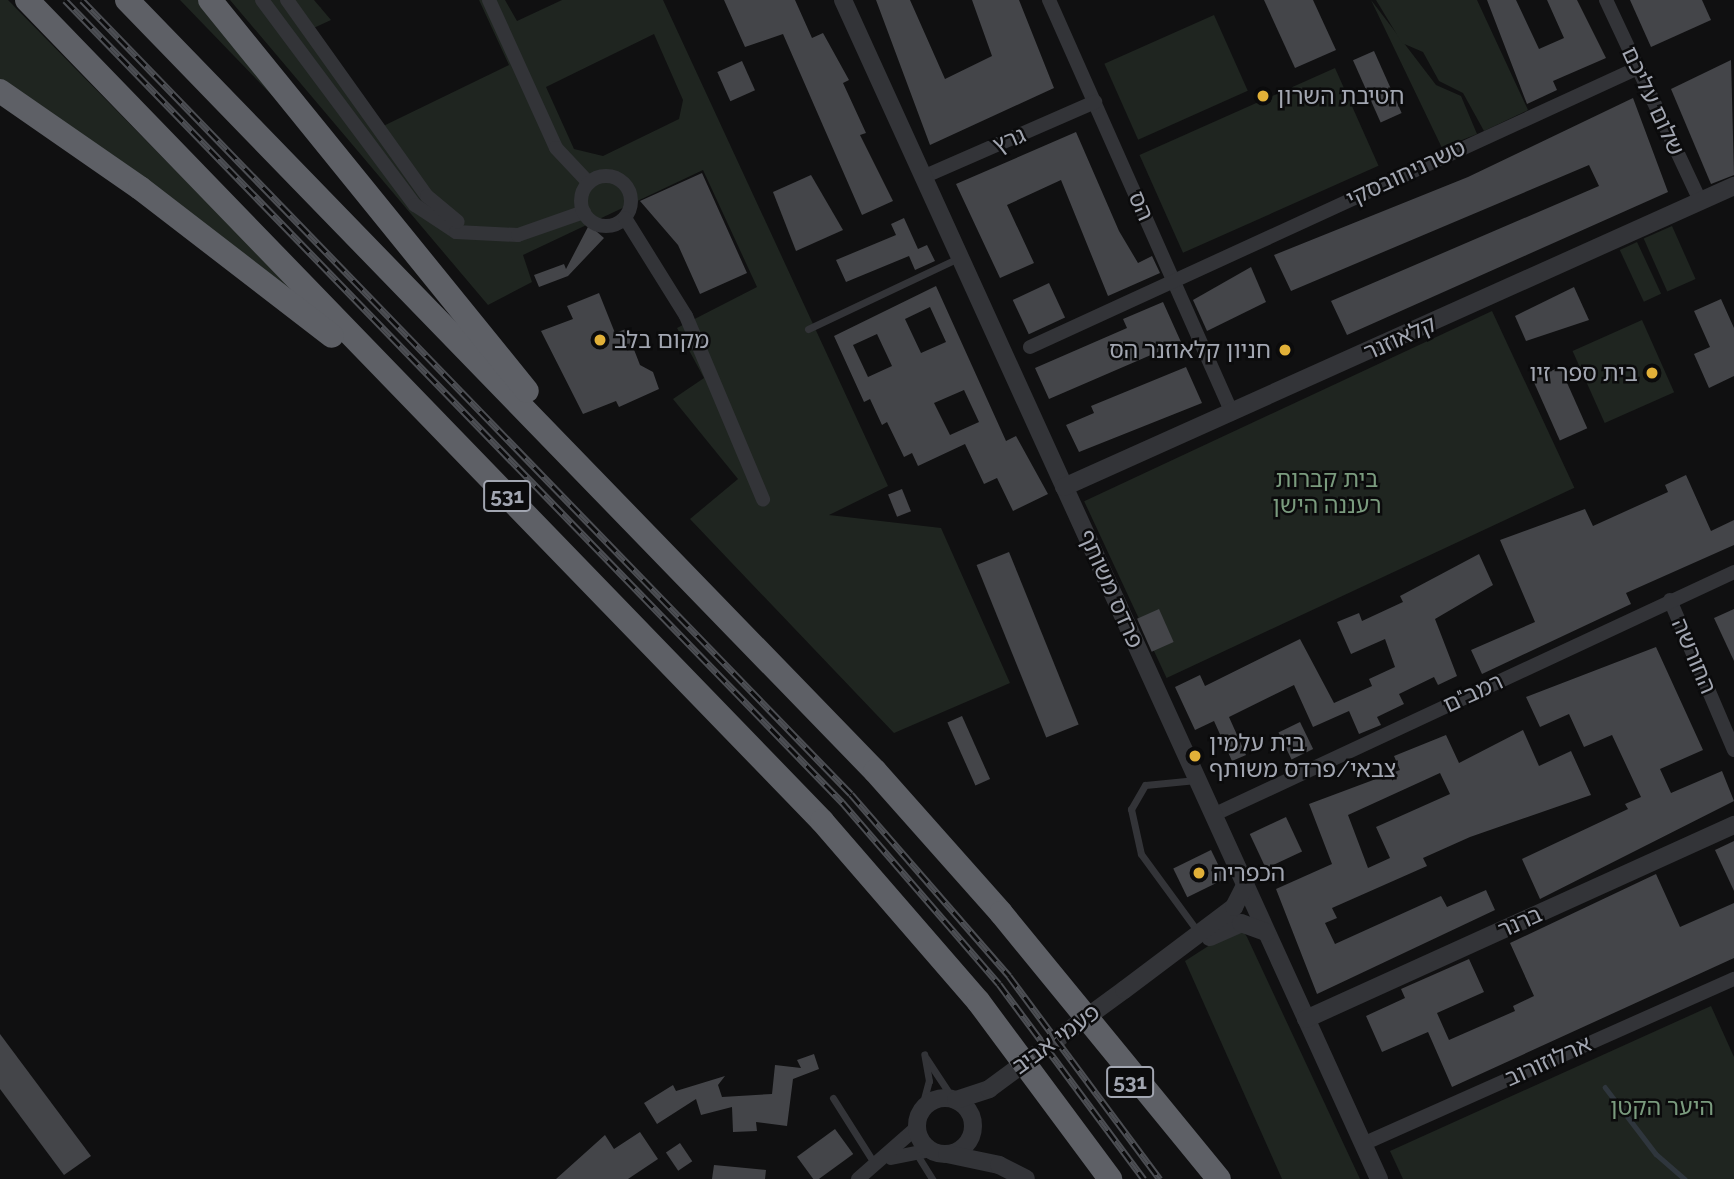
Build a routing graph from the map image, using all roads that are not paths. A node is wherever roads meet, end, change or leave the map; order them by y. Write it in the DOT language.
graph roads {
  1 [pos="27,0"];
  2 [pos="127,0"];
  3 [pos="210,0"];
  4 [pos="262,0"];
  5 [pos="287,0"];
  6 [pos="489,0"];
  7 [pos="843,0"];
  8 [pos="1049,0"];
  9 [pos="1606,0"];
  10 [pos="1638,68"];
  11 [pos="0,91"];
  12 [pos="1095,102"];
  13 [pos="923,177"];
  14 [pos="589,183"];
  15 [pos="1734,186"];
  16 [pos="1700,201"];
  17 [pos="584,212"];
  18 [pos="625,218"];
  19 [pos="488,233"];
  20 [pos="958,258"];
  21 [pos="1173,279"];
  22 [pos="808,329"];
  23 [pos="1030,348"];
  24 [pos="1232,413"];
  25 [pos="1064,487"];
  26 [pos="763,499"];
  27 [pos="625,513"];
  28 [pos="1734,572"];
  29 [pos="1670,600"];
  30 [pos="650,644"];
  31 [pos="1734,750"];
  32 [pos="1197,780"];
  33 [pos="1213,815"];
  34 [pos="1734,825"];
  35 [pos="1245,885"];
  36 [pos="1266,932"];
  37 [pos="1198,933"];
  38 [pos="1734,979"];
  39 [pos="1060,984"];
  40 [pos="1124,990"];
  41 [pos="978,1001"];
  42 [pos="1306,1019"];
  43 [pos="989,1089"];
  44 [pos="833,1098"];
  45 [pos="955,1099"];
  46 [pos="921,1110"];
  47 [pos="973,1124"];
  48 [pos="916,1128"];
  49 [pos="1363,1144"];
  50 [pos="929,1151"];
  51 [pos="880,1164"];
  52 [pos="999,1165"];
  53 [pos="858,1179"];
  54 [pos="932,1179"];
  55 [pos="1026,1179"];
  56 [pos="1098,1179"];
  57 [pos="1110,1179"];
  58 [pos="1200,1179"];
  59 [pos="1219,1179"];
  60 [pos="1379,1179"];
  1 -- 30 [label="highway, 531"];
  2 -- 27 [label="highway, 531"];
  3 -- 27 [label="highway"];
  4 -- 19 [label="street"];
  5 -- 19 [label="street"];
  6 -- 14 [label="street"];
  7 -- 13 [label="street, פרדס משותף"];
  8 -- 12 [label="street, הס"];
  9 -- 10 [label="street, שלום עליכם"];
  10 -- 16 [label="street, שלום עליכם"];
  10 -- 21 [label="street, טשרניחובסקי"];
  11 -- 30 [label="highway"];
  12 -- 13 [label="street, גרץ"];
  12 -- 21 [label="street, הס"];
  13 -- 20 [label="street, פרדס משותף"];
  14 -- 17 [label="street"];
  14 -- 18 [label="street"];
  15 -- 16 [label="street, קלאוזנר"];
  16 -- 24 [label="street, קלאוזנר"];
  17 -- 18 [label="street"];
  17 -- 19 [label="street"];
  18 -- 26 [label="street"];
  20 -- 22 [label="lane"];
  20 -- 25 [label="street, פרדס משותף"];
  21 -- 23 [label="street, טשרניחובסקי"];
  21 -- 24 [label="street, הס"];
  24 -- 25 [label="street, קלאוזנר"];
  25 -- 32 [label="street, פרדס משותף"];
  27 -- 39 [label="highway, 531"];
  28 -- 29 [label="street, רמב\"ם"];
  29 -- 31 [label="street, החורשה"];
  29 -- 33 [label="street, רמב\"ם"];
  30 -- 41 [label="highway, 531"];
  32 -- 33 [label="street, פרדס משותף"];
  32 -- 37 [label="lane"];
  33 -- 35 [label="street, פרדס משותף"];
  34 -- 42 [label="street, ברנר"];
  35 -- 36 [label="street, פרדס משותף"];
  35 -- 37 [label="street, פעמי אביב"];
  36 -- 40 [label="street, פעמי אביב"];
  36 -- 42 [label="street, פרדס משותף"];
  37 -- 40 [label="street, פעמי אביב"];
  38 -- 49 [label="street, ארלוזורוב"];
  39 -- 58 [label="highway, 531"];
  39 -- 59 [label="highway"];
  40 -- 43 [label="street, פעמי אביב"];
  41 -- 56 [label="highway"];
  41 -- 57 [label="highway, 531"];
  42 -- 49 [label="street, פרדס משותף"];
  43 -- 45 [label="street, פעמי אביב"];
  43 -- 47 [label="street, פעמי אביב"];
  44 -- 51 [label="lane"];
  45 -- 46 [label="street"];
  45 -- 46 [label="lane"];
  45 -- 47 [label="street"];
  46 -- 48 [label="street"];
  47 -- 50 [label="street"];
  47 -- 52 [label="street"];
  48 -- 50 [label="street"];
  48 -- 51 [label="street"];
  49 -- 60 [label="street, פרדס משותף"];
  50 -- 51 [label="street"];
  50 -- 52 [label="street"];
  50 -- 54 [label="lane"];
  51 -- 53 [label="street"];
  52 -- 55 [label="street"];
}
